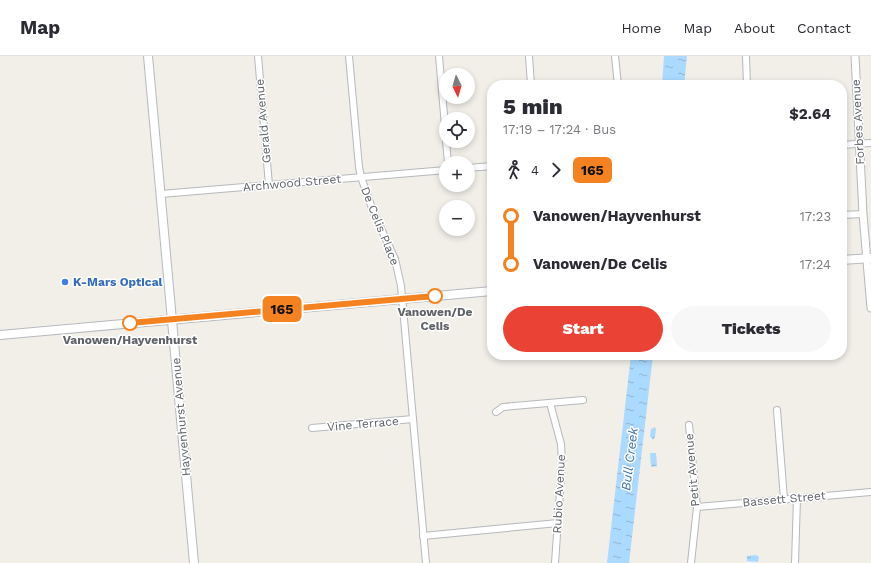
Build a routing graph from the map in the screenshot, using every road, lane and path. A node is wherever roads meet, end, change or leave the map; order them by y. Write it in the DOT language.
graph roads {
  1 [pos="148,56"];
  2 [pos="258,56"];
  3 [pos="349,56"];
  4 [pos="439,56"];
  5 [pos="529,56"];
  6 [pos="615,56"];
  7 [pos="746,56"];
  8 [pos="855,56"];
  9 [pos="531,80"];
  10 [pos="617,80"];
  11 [pos="747,80"];
  12 [pos="444,112"];
  13 [pos="871,143"];
  14 [pos="859,144"];
  15 [pos="847,145"];
  16 [pos="487,166"];
  17 [pos="475,167"];
  18 [pos="439,171"];
  19 [pos="361,177"];
  20 [pos="269,185"];
  21 [pos="161,194"];
  22 [pos="863,214"];
  23 [pos="847,215"];
  24 [pos="869,258"];
  25 [pos="847,260"];
  26 [pos="487,292"];
  27 [pos="403,300"];
  28 [pos="871,308"];
  29 [pos="172,319"];
  30 [pos="0,334"];
  31 [pos="583,400"];
  32 [pos="550,403"];
  33 [pos="777,410"];
  34 [pos="496,412"];
  35 [pos="413,419"];
  36 [pos="688,425"];
  37 [pos="312,428"];
  38 [pos="871,492"];
  39 [pos="797,498"];
  40 [pos="784,499"];
  41 [pos="697,507"];
  42 [pos="558,523"];
  43 [pos="423,536"];
  44 [pos="194,563"];
  45 [pos="426,563"];
  46 [pos="555,563"];
  47 [pos="691,563"];
  48 [pos="795,563"];
  1 -- 21 [label="main road, Hayvenhurst Avenue"];
  2 -- 20 [label="street, Gerald Avenue"];
  3 -- 19 [label="street, De Celis Place"];
  4 -- 12 [label="street"];
  5 -- 9 [label="street"];
  6 -- 10 [label="street"];
  7 -- 11 [label="street"];
  8 -- 14 [label="street, Forbes Avenue"];
  13 -- 14 [label="street"];
  14 -- 15 [label="street"];
  14 -- 22 [label="street, Forbes Avenue"];
  16 -- 17 [label="street"];
  18 -- 19 [label="street, Archwood Street"];
  19 -- 20 [label="street, Archwood Street"];
  19 -- 27 [label="street, De Celis Place"];
  20 -- 21 [label="street, Archwood Street"];
  21 -- 29 [label="main road, Hayvenhurst Avenue"];
  22 -- 23 [label="street"];
  22 -- 24 [label="street, Forbes Avenue"];
  24 -- 25 [label="main road"];
  24 -- 28 [label="street, Forbes Avenue"];
  26 -- 27 [label="main road"];
  27 -- 29 [label="main road"];
  27 -- 35 [label="street, De Celis Place"];
  29 -- 30 [label="main road"];
  29 -- 44 [label="main road, Hayvenhurst Avenue"];
  31 -- 32 [label="street"];
  32 -- 34 [label="street"];
  32 -- 42 [label="street, Rubio Avenue"];
  33 -- 40 [label="street"];
  35 -- 37 [label="street, Vine Terrace"];
  35 -- 43 [label="street, De Celis Place"];
  36 -- 41 [label="street, Petit Avenue"];
  38 -- 39 [label="street, Bassett Street"];
  39 -- 40 [label="street, Bassett Street"];
  39 -- 48 [label="street"];
  40 -- 41 [label="street, Bassett Street"];
  41 -- 47 [label="street, Petit Avenue"];
  42 -- 43 [label="street"];
  42 -- 46 [label="street, Rubio Avenue"];
  43 -- 45 [label="street, De Celis Place"];
}
